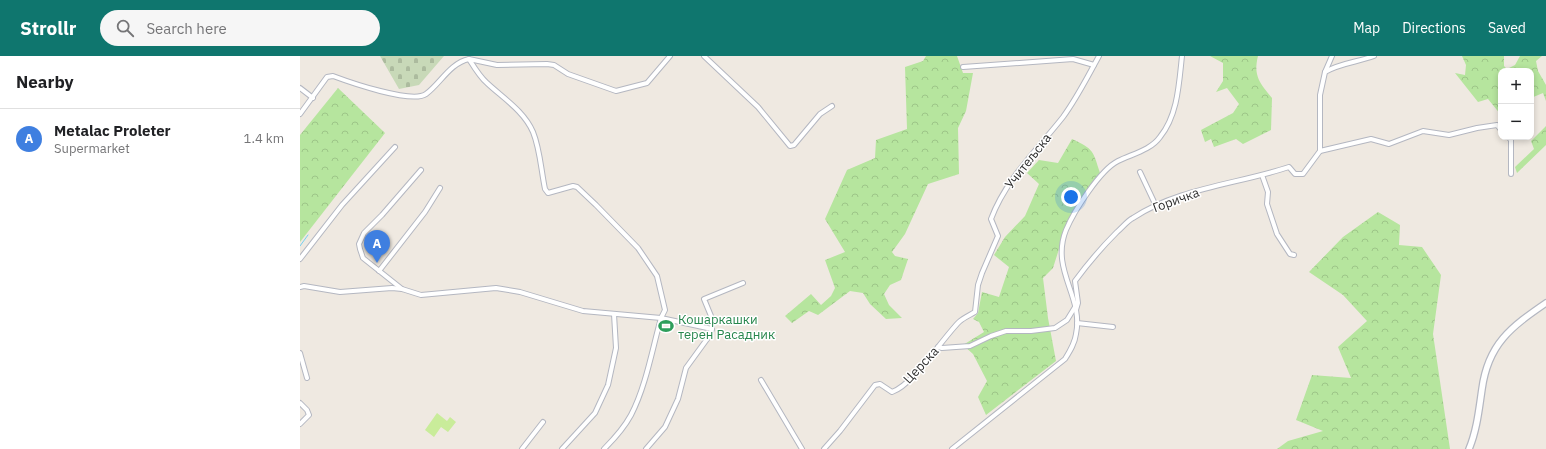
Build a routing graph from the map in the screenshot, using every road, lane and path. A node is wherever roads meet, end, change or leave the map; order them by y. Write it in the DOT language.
graph roads {
  1 [pos="670,56"];
  2 [pos="704,56"];
  3 [pos="1099,56"];
  4 [pos="1182,56"];
  5 [pos="1332,56"];
  6 [pos="1374,56"];
  7 [pos="469,59"];
  8 [pos="1094,65"];
  9 [pos="963,67"];
  10 [pos="1325,72"];
  11 [pos="300,88"];
  12 [pos="313,98"];
  13 [pos="832,106"];
  14 [pos="300,114"];
  15 [pos="1498,126"];
  16 [pos="1511,140"];
  17 [pos="395,147"];
  18 [pos="1320,152"];
  19 [pos="422,170"];
  20 [pos="1140,172"];
  21 [pos="1511,174"];
  22 [pos="1262,175"];
  23 [pos="440,188"];
  24 [pos="1156,206"];
  25 [pos="1294,255"];
  26 [pos="300,259"];
  27 [pos="379,271"];
  28 [pos="982,272"];
  29 [pos="743,283"];
  30 [pos="300,287"];
  31 [pos="402,289"];
  32 [pos="1546,303"];
  33 [pos="1076,308"];
  34 [pos="614,314"];
  35 [pos="661,318"];
  36 [pos="1077,323"];
  37 [pos="1113,327"];
  38 [pos="712,329"];
  39 [pos="938,347"];
  40 [pos="300,353"];
  41 [pos="307,378"];
  42 [pos="761,380"];
  43 [pos="300,403"];
  44 [pos="543,422"];
  45 [pos="300,424"];
  46 [pos="522,449"];
  47 [pos="562,449"];
  48 [pos="604,449"];
  49 [pos="646,449"];
  50 [pos="802,449"];
  51 [pos="824,449"];
  52 [pos="952,449"];
  53 [pos="1469,449"];
  1 -- 7 [label="street"];
  2 -- 13 [label="street"];
  3 -- 8 [label="street, Учитељска"];
  4 -- 33 [label="street"];
  5 -- 10 [label="street"];
  6 -- 10 [label="street"];
  7 -- 12 [label="street"];
  7 -- 35 [label="street"];
  8 -- 9 [label="street"];
  8 -- 28 [label="street, Учитељска"];
  10 -- 18 [label="street"];
  11 -- 12 [label="street"];
  12 -- 14 [label="street"];
  15 -- 18 [label="street"];
  16 -- 21 [label="street"];
  17 -- 26 [label="street"];
  18 -- 22 [label="street, Горичка"];
  19 -- 27 [label="street"];
  20 -- 24 [label="street"];
  22 -- 24 [label="street, Горичка"];
  22 -- 25 [label="street"];
  23 -- 27 [label="street"];
  24 -- 33 [label="street, Горичка"];
  27 -- 31 [label="street"];
  28 -- 39 [label="street, Церска"];
  29 -- 38 [label="street"];
  30 -- 31 [label="street"];
  31 -- 34 [label="street"];
  32 -- 53 [label="main road"];
  33 -- 36 [label="street"];
  33 -- 39 [label="street"];
  34 -- 35 [label="street"];
  34 -- 47 [label="street"];
  35 -- 38 [label="street"];
  35 -- 48 [label="street"];
  36 -- 37 [label="street"];
  36 -- 52 [label="street"];
  38 -- 49 [label="street"];
  39 -- 51 [label="street, Церска"];
  40 -- 41 [label="street"];
  42 -- 50 [label="street"];
  43 -- 45 [label="street"];
  44 -- 46 [label="street"];
}
